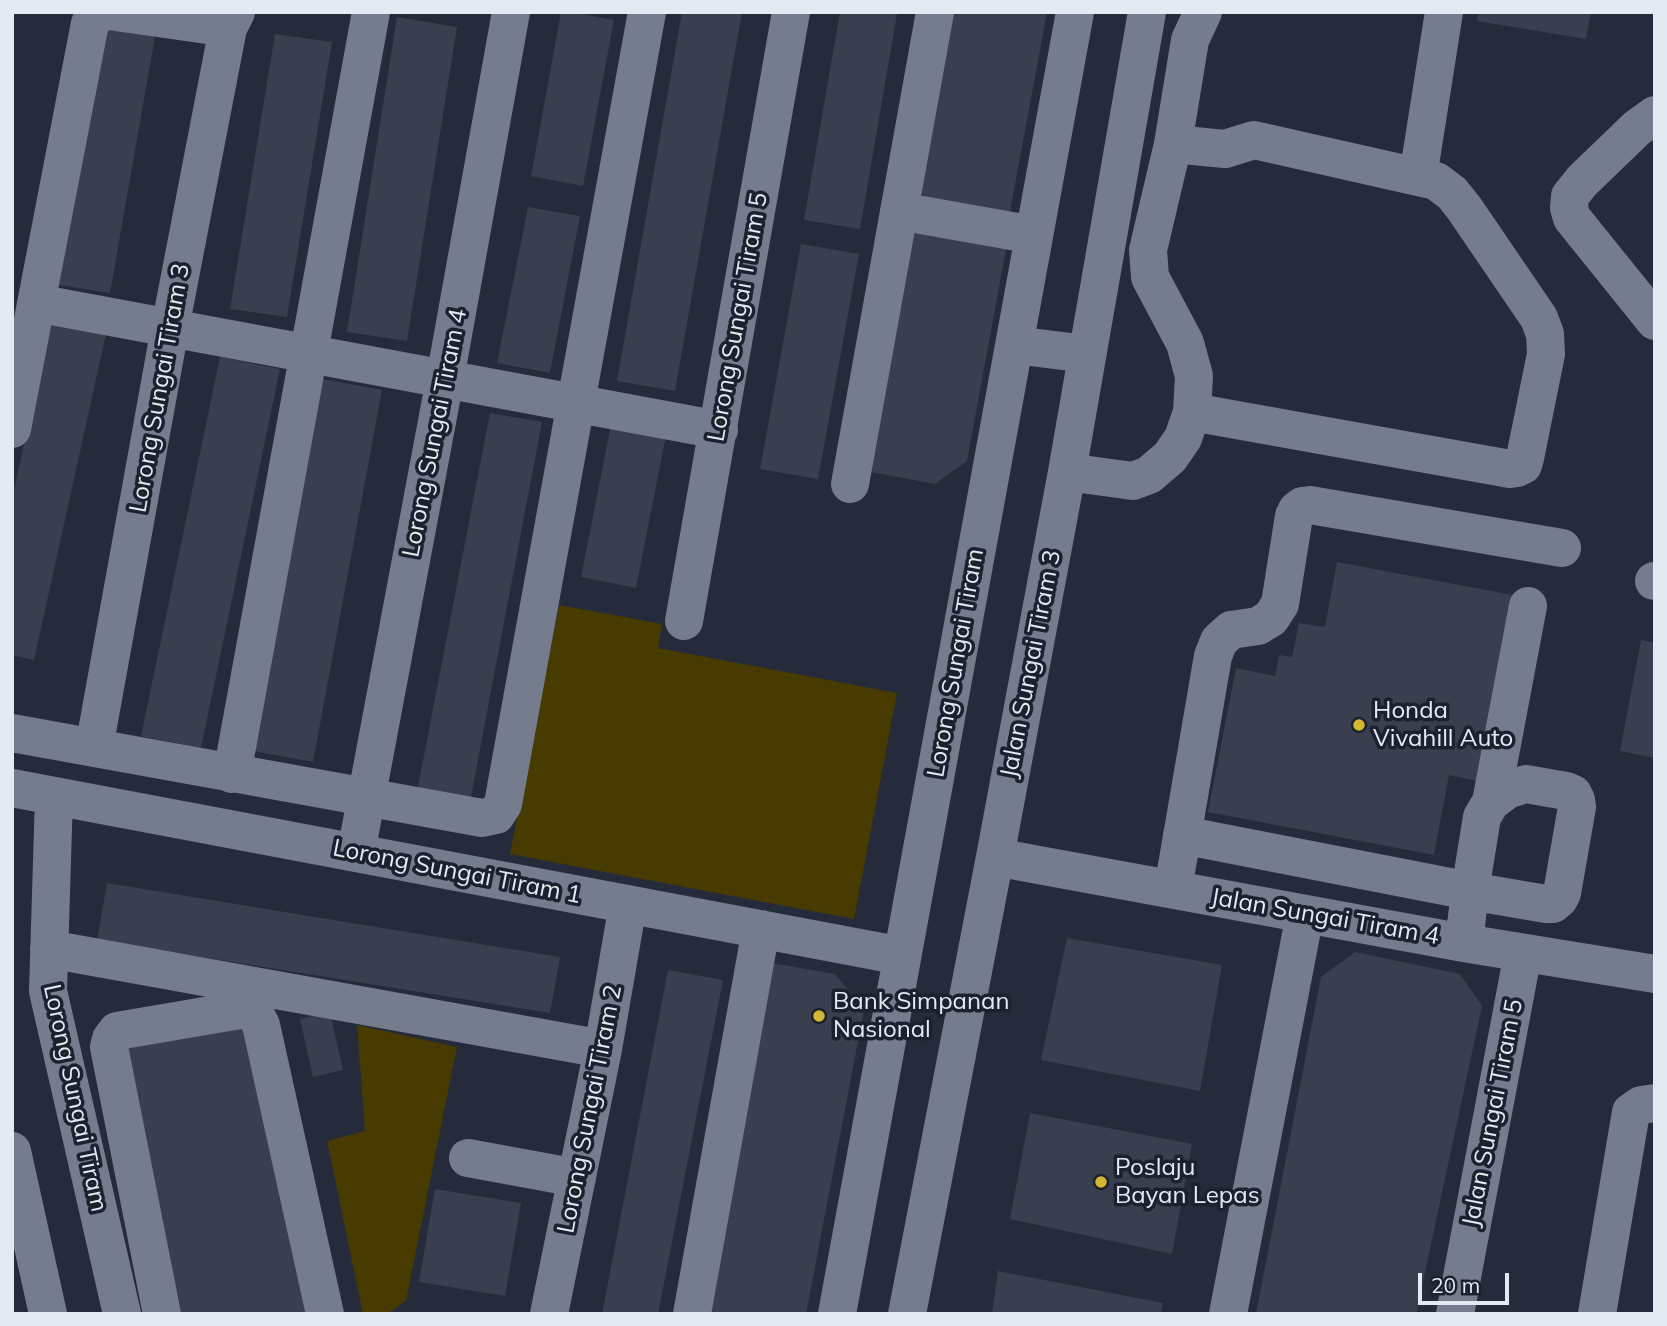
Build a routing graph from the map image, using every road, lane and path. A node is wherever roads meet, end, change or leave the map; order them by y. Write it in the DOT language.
graph roads {
  1 [pos="105,12"];
  2 [pos="117,12"];
  3 [pos="371,12"];
  4 [pos="511,12"];
  5 [pos="647,12"];
  6 [pos="791,12"];
  7 [pos="935,12"];
  8 [pos="1075,12"];
  9 [pos="1147,12"];
  10 [pos="1203,12"];
  11 [pos="1444,12"];
  12 [pos="232,20"];
  13 [pos="1655,115"];
  14 [pos="1173,144"];
  15 [pos="1418,177"];
  16 [pos="899,212"];
  17 [pos="1034,235"];
  18 [pos="36,303"];
  19 [pos="1655,321"];
  20 [pos="170,328"];
  21 [pos="1014,345"];
  22 [pos="309,354"];
  23 [pos="1087,354"];
  24 [pos="445,379"];
  25 [pos="576,404"];
  26 [pos="1192,412"];
  27 [pos="12,429"];
  28 [pos="719,430"];
  29 [pos="1067,472"];
  30 [pos="850,484"];
  31 [pos="1562,548"];
  32 [pos="1528,606"];
  33 [pos="684,621"];
  34 [pos="12,733"];
  35 [pos="94,748"];
  36 [pos="232,774"];
  37 [pos="12,788"];
  38 [pos="54,796"];
  39 [pos="366,798"];
  40 [pos="1491,802"];
  41 [pos="1182,835"];
  42 [pos="356,853"];
  43 [pos="995,856"];
  44 [pos="1173,889"];
  45 [pos="1470,891"];
  46 [pos="628,904"];
  47 [pos="1305,914"];
  48 [pos="761,929"];
  49 [pos="1464,943"];
  50 [pos="49,949"];
  51 [pos="1523,953"];
  52 [pos="902,956"];
  53 [pos="1655,974"];
  54 [pos="603,1049"];
  55 [pos="1655,1103"];
  56 [pos="12,1151"];
  57 [pos="468,1158"];
  58 [pos="577,1178"];
  59 [pos="24,1256"];
  60 [pos="159,1313"];
  61 [pos="48,1314"];
  62 [pos="122,1314"];
  63 [pos="324,1314"];
  64 [pos="549,1314"];
  65 [pos="692,1314"];
  66 [pos="837,1314"];
  67 [pos="907,1314"];
  68 [pos="1228,1314"];
  69 [pos="1455,1314"];
  70 [pos="1597,1314"];
  1 -- 18 [label="street"];
  2 -- 12 [label="street"];
  3 -- 22 [label="street"];
  4 -- 24 [label="street, Lorong Sungai Tiram 4"];
  5 -- 25 [label="street"];
  6 -- 28 [label="street, Lorong Sungai Tiram 5"];
  7 -- 16 [label="street"];
  8 -- 17 [label="street, Lorong Sungai Tiram"];
  9 -- 23 [label="street, Jalan Sungai Tiram 3"];
  10 -- 14 [label="street"];
  11 -- 15 [label="street"];
  12 -- 20 [label="street, Lorong Sungai Tiram 3"];
  13 -- 19 [label="street"];
  14 -- 15 [label="street"];
  14 -- 26 [label="street"];
  15 -- 26 [label="street"];
  16 -- 17 [label="street"];
  16 -- 30 [label="street"];
  17 -- 21 [label="street, Lorong Sungai Tiram"];
  18 -- 20 [label="street"];
  18 -- 27 [label="street"];
  20 -- 22 [label="street"];
  20 -- 35 [label="street, Lorong Sungai Tiram 3"];
  21 -- 23 [label="street"];
  21 -- 52 [label="street, Lorong Sungai Tiram"];
  22 -- 24 [label="street"];
  22 -- 36 [label="street"];
  23 -- 29 [label="street, Jalan Sungai Tiram 3"];
  24 -- 25 [label="street"];
  24 -- 39 [label="street, Lorong Sungai Tiram 4"];
  25 -- 28 [label="street"];
  25 -- 39 [label="street"];
  26 -- 29 [label="street"];
  28 -- 33 [label="street, Lorong Sungai Tiram 5"];
  29 -- 43 [label="street, Jalan Sungai Tiram 3"];
  31 -- 41 [label="street"];
  32 -- 40 [label="street"];
  34 -- 35 [label="street"];
  35 -- 36 [label="street"];
  36 -- 39 [label="street"];
  37 -- 38 [label="street, Lorong Sungai Tiram 1"];
  38 -- 42 [label="street, Lorong Sungai Tiram 1"];
  38 -- 50 [label="street, Lorong Sungai Tiram"];
  39 -- 42 [label="street, Lorong Sungai Tiram 4"];
  40 -- 45 [label="street"];
  40 -- 45 [label="street"];
  41 -- 44 [label="street"];
  41 -- 45 [label="street"];
  42 -- 46 [label="street, Lorong Sungai Tiram 1"];
  43 -- 44 [label="street, Jalan Sungai Tiram 4"];
  43 -- 67 [label="street, Jalan Sungai Tiram 3"];
  44 -- 47 [label="street, Jalan Sungai Tiram 4"];
  45 -- 49 [label="street"];
  46 -- 48 [label="street, Lorong Sungai Tiram 1"];
  46 -- 54 [label="street, Lorong Sungai Tiram 2"];
  47 -- 49 [label="street, Jalan Sungai Tiram 4"];
  47 -- 68 [label="street"];
  48 -- 52 [label="street, Lorong Sungai Tiram 1"];
  48 -- 65 [label="street"];
  49 -- 51 [label="street, Jalan Sungai Tiram 4"];
  50 -- 54 [label="street"];
  50 -- 62 [label="street, Lorong Sungai Tiram"];
  51 -- 53 [label="street, Jalan Sungai Tiram 4"];
  51 -- 69 [label="street, Jalan Sungai Tiram 5"];
  52 -- 66 [label="street, Lorong Sungai Tiram"];
  54 -- 58 [label="street, Lorong Sungai Tiram 2"];
  55 -- 70 [label="street"];
  56 -- 59 [label="street"];
  57 -- 58 [label="street"];
  58 -- 64 [label="street, Lorong Sungai Tiram 2"];
  59 -- 61 [label="street"];
  60 -- 63 [label="street"];
}
